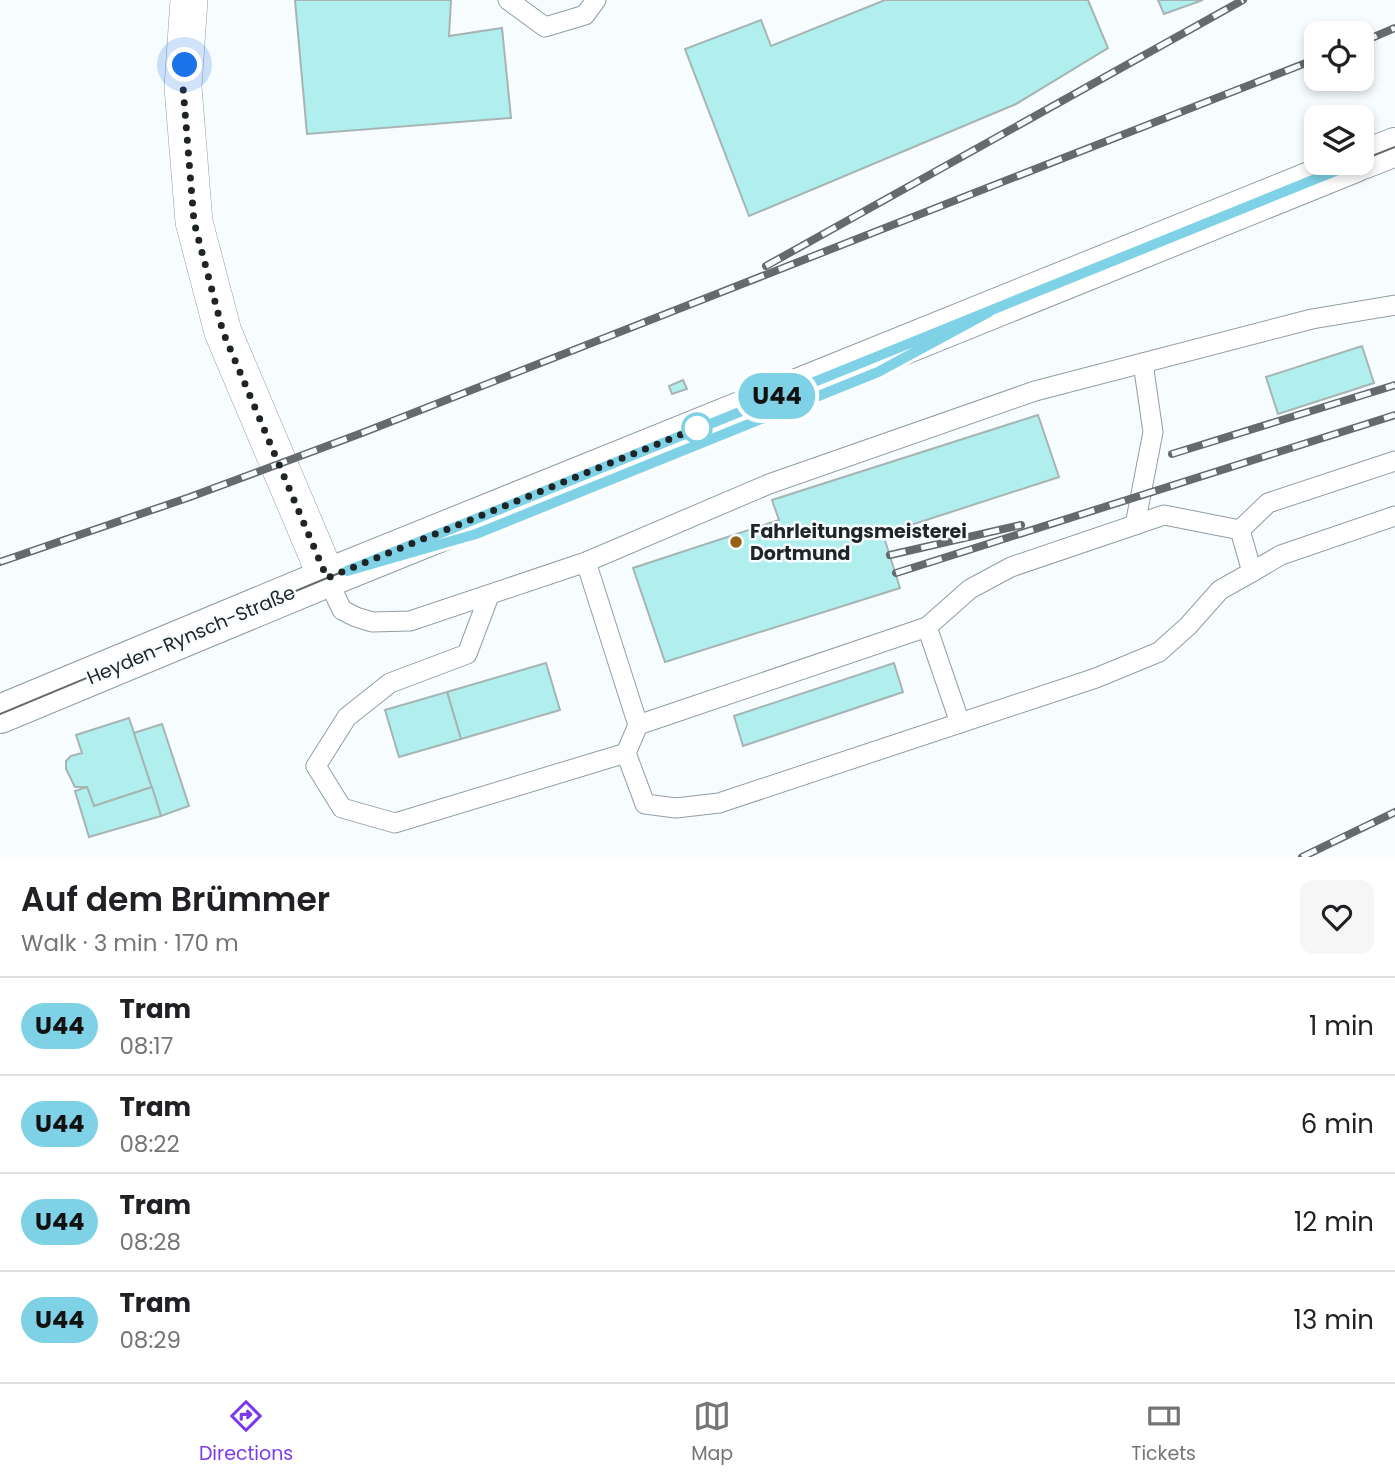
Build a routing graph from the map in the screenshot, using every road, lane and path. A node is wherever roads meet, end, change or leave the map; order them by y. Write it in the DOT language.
graph roads {
  1 [pos="189,0"];
  2 [pos="508,0"];
  3 [pos="596,0"];
  4 [pos="1395,147"];
  5 [pos="1374,155"];
  6 [pos="1325,175"];
  7 [pos="1395,304"];
  8 [pos="1143,363"];
  9 [pos="1395,461"];
  10 [pos="1395,516"];
  11 [pos="1135,525"];
  12 [pos="1240,530"];
  13 [pos="586,562"];
  14 [pos="1252,572"];
  15 [pos="327,578"];
  16 [pos="489,596"];
  17 [pos="928,627"];
  18 [pos="0,714"];
  19 [pos="960,723"];
  20 [pos="638,725"];
  21 [pos="626,753"];
  1 -- 15 [label="street"];
  2 -- 3 [label="lane"];
  4 -- 5 [label="main road"];
  6 -- 15 [label="main road, Heyden-Rynsch-Straße"];
  7 -- 8 [label="lane"];
  8 -- 11 [label="lane"];
  8 -- 13 [label="lane"];
  9 -- 12 [label="lane"];
  10 -- 14 [label="lane"];
  11 -- 12 [label="lane"];
  11 -- 17 [label="lane"];
  12 -- 14 [label="lane"];
  13 -- 16 [label="lane"];
  13 -- 20 [label="lane"];
  14 -- 19 [label="lane"];
  15 -- 16 [label="lane"];
  15 -- 18 [label="main road, Heyden-Rynsch-Straße"];
  16 -- 21 [label="lane"];
  17 -- 19 [label="lane"];
  17 -- 20 [label="lane"];
  19 -- 21 [label="lane"];
  20 -- 21 [label="lane"];
}
